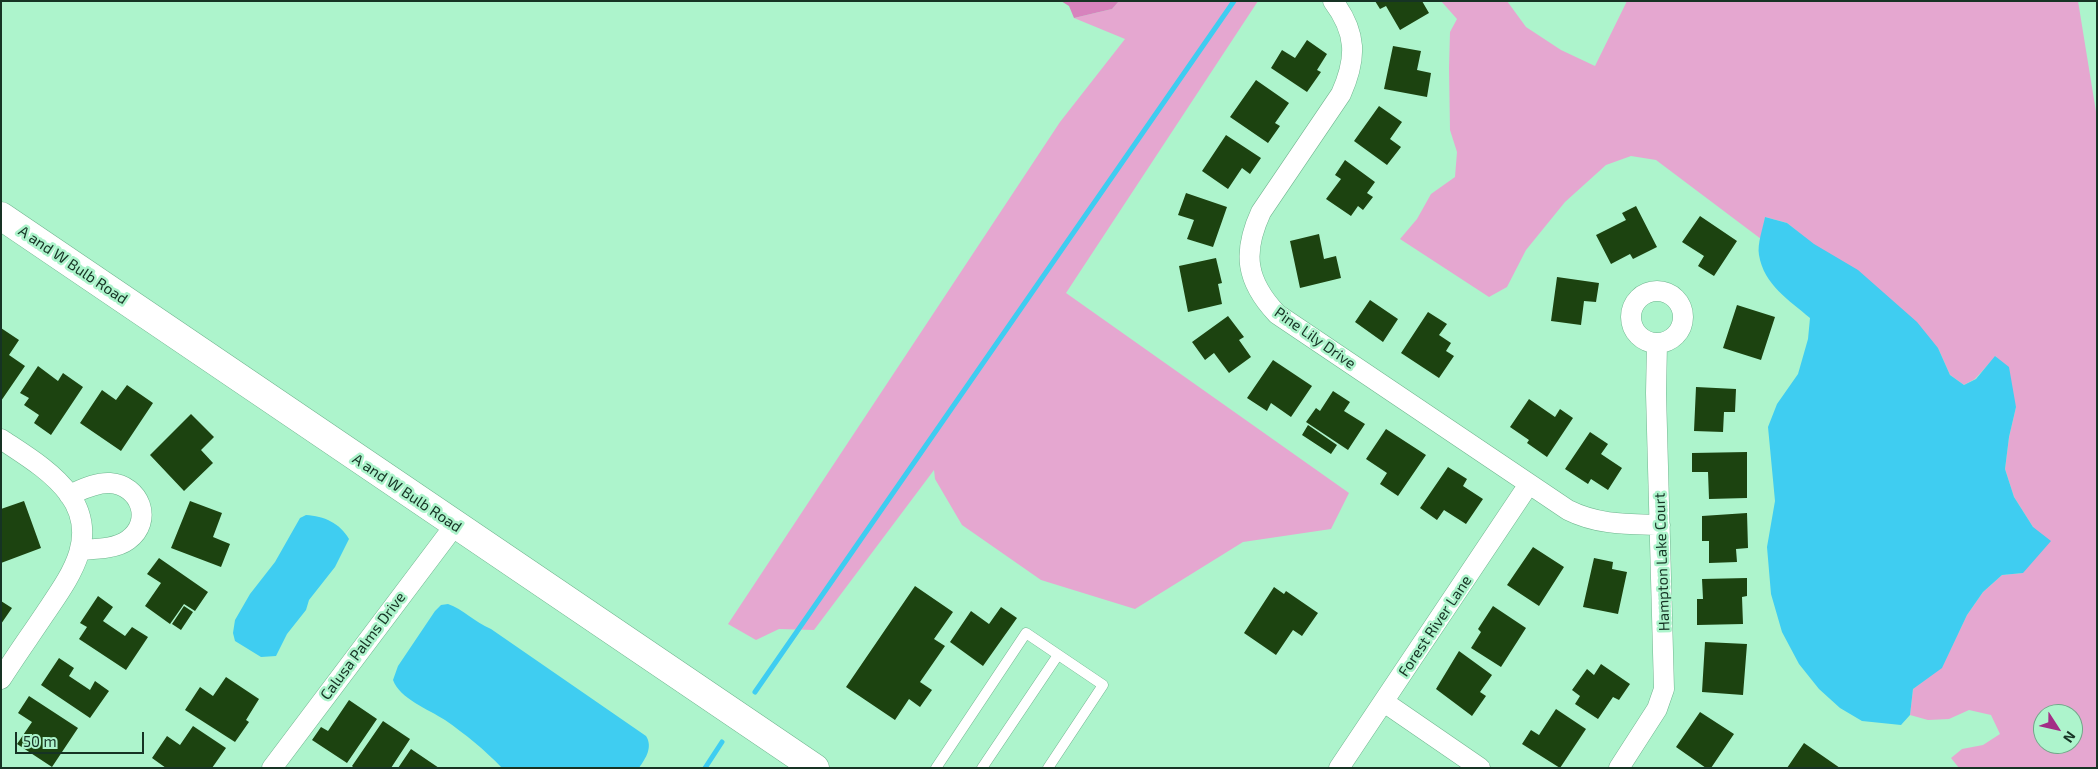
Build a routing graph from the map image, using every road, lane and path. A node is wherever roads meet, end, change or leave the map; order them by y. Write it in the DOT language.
graph roads {
  1 [pos="1332,1"];
  2 [pos="1,216"];
  3 [pos="1657,344"];
  4 [pos="1,439"];
  5 [pos="1529,484"];
  6 [pos="69,494"];
  7 [pos="455,525"];
  8 [pos="1660,525"];
  9 [pos="80,550"];
  10 [pos="1058,655"];
  11 [pos="1,679"];
  12 [pos="1384,702"];
  13 [pos="272,768"];
  14 [pos="815,768"];
  15 [pos="936,768"];
  16 [pos="982,768"];
  17 [pos="1048,768"];
  18 [pos="1339,768"];
  19 [pos="1480,768"];
  20 [pos="1618,768"];
  1 -- 5 [label="street, Pine Lily Drive"];
  2 -- 7 [label="street, A and W Bulb Road"];
  3 -- 8 [label="street, Hampton Lake Court"];
  4 -- 6 [label="street"];
  5 -- 8 [label="street, Pine Lily Drive"];
  5 -- 12 [label="street, Forest River Lane"];
  6 -- 9 [label="street"];
  6 -- 9 [label="street"];
  7 -- 13 [label="street, Calusa Palms Drive"];
  7 -- 14 [label="street, A and W Bulb Road"];
  8 -- 20 [label="street, Hampton Lake Court"];
  9 -- 11 [label="street"];
  10 -- 15 [label="lane"];
  10 -- 16 [label="lane"];
  10 -- 17 [label="lane"];
  12 -- 18 [label="street, Forest River Lane"];
  12 -- 19 [label="street"];
}
